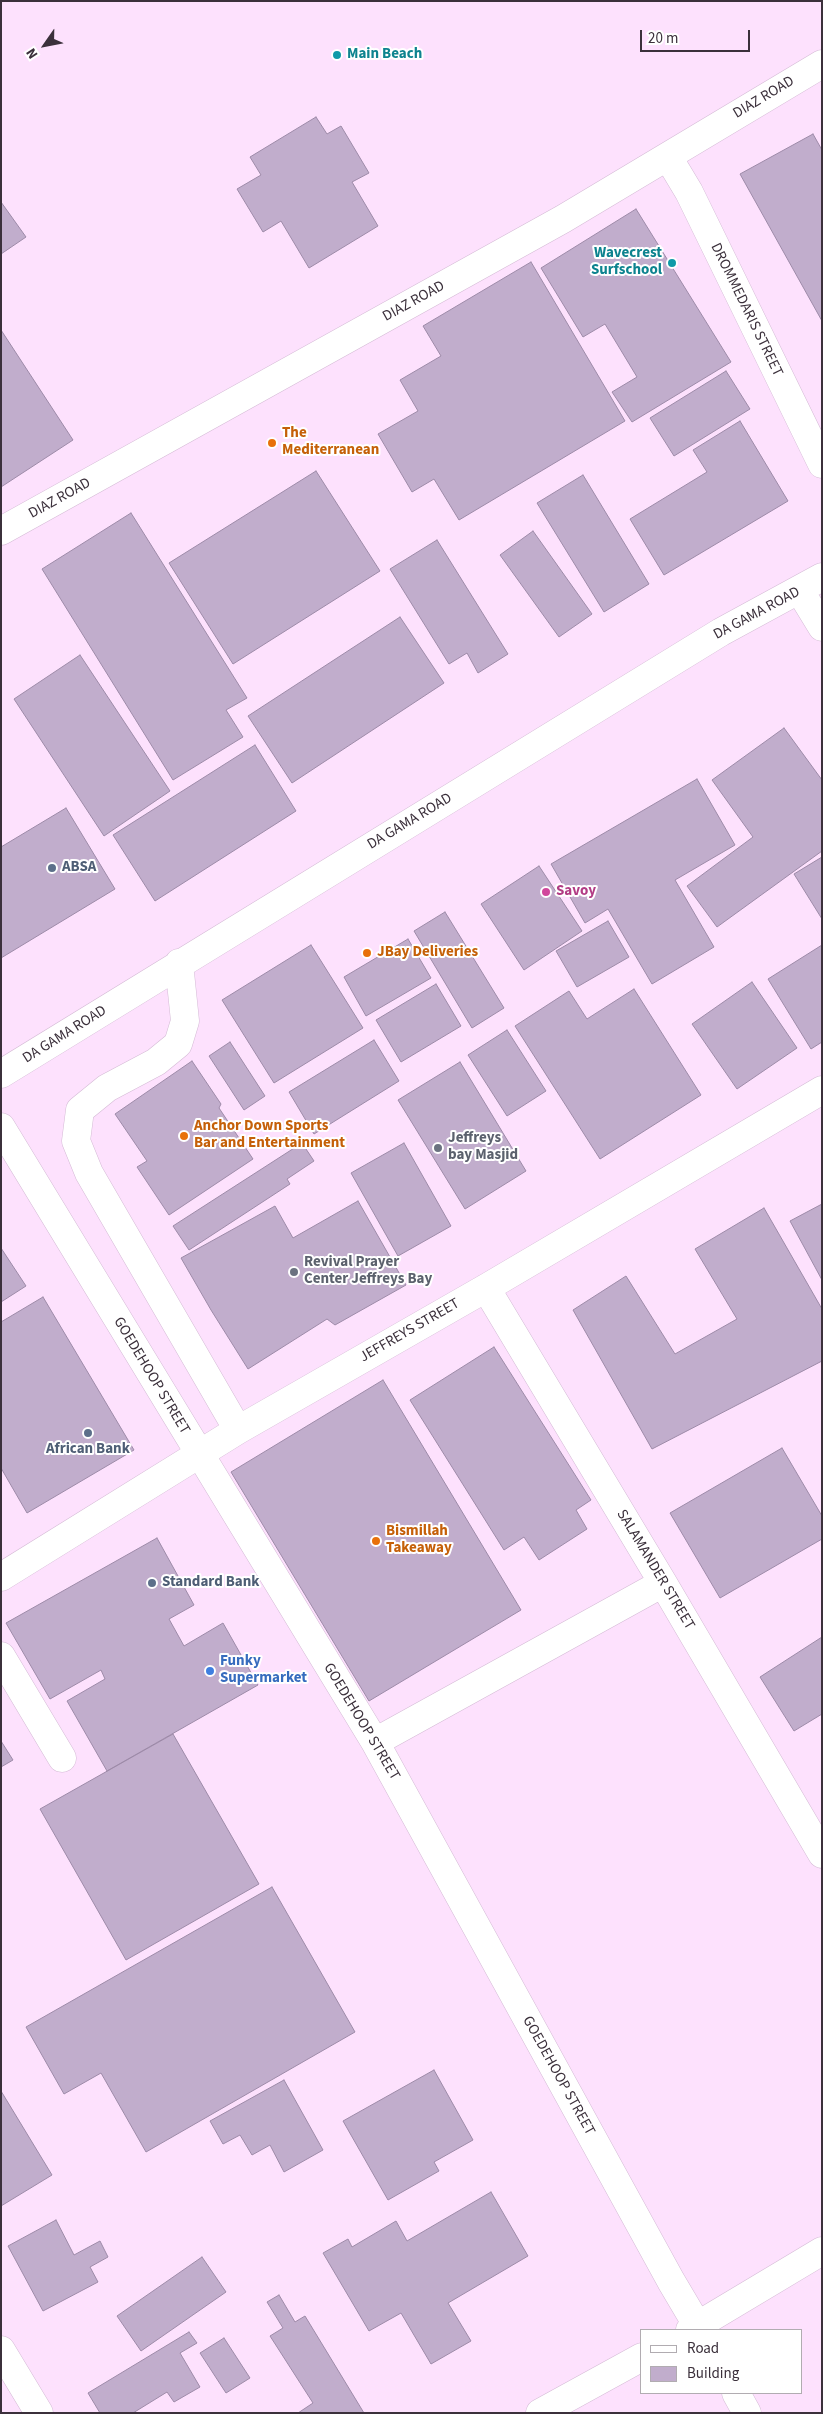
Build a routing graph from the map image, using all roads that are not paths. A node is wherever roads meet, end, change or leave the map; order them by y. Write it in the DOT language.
graph roads {
  1 [pos="820,68"];
  2 [pos="668,157"];
  3 [pos="822,464"];
  4 [pos="1,531"];
  5 [pos="811,584"];
  6 [pos="822,627"];
  7 [pos="179,963"];
  8 [pos="1,1074"];
  9 [pos="822,1090"];
  10 [pos="1,1127"];
  11 [pos="486,1288"];
  12 [pos="238,1430"];
  13 [pos="199,1455"];
  14 [pos="1,1578"];
  15 [pos="663,1583"];
  16 [pos="1,1656"];
  17 [pos="374,1742"];
  18 [pos="62,1758"];
  19 [pos="822,1854"];
  20 [pos="822,2251"];
  21 [pos="696,2329"];
  22 [pos="1,2350"];
  23 [pos="640,2358"];
  24 [pos="737,2394"];
  25 [pos="39,2413"];
  26 [pos="540,2413"];
  27 [pos="747,2413"];
  1 -- 2 [label="street, DIAZ ROAD"];
  2 -- 3 [label="street, DROMMEDARIS STREET"];
  2 -- 4 [label="street, DIAZ ROAD"];
  5 -- 6 [label="street"];
  5 -- 7 [label="street, DA GAMA ROAD"];
  7 -- 8 [label="street, DA GAMA ROAD"];
  7 -- 12 [label="street"];
  9 -- 11 [label="street, JEFFREYS STREET"];
  10 -- 13 [label="street, GOEDEHOOP STREET"];
  11 -- 12 [label="street, JEFFREYS STREET"];
  11 -- 15 [label="street, SALAMANDER STREET"];
  12 -- 13 [label="street, JEFFREYS STREET"];
  13 -- 14 [label="street, JEFFREYS STREET"];
  13 -- 17 [label="street, GOEDEHOOP STREET"];
  15 -- 17 [label="street"];
  15 -- 19 [label="street, SALAMANDER STREET"];
  16 -- 18 [label="street"];
  17 -- 21 [label="street, GOEDEHOOP STREET"];
  20 -- 21 [label="street"];
  22 -- 25 [label="street"];
  23 -- 26 [label="street"];
  24 -- 27 [label="street"];
}
